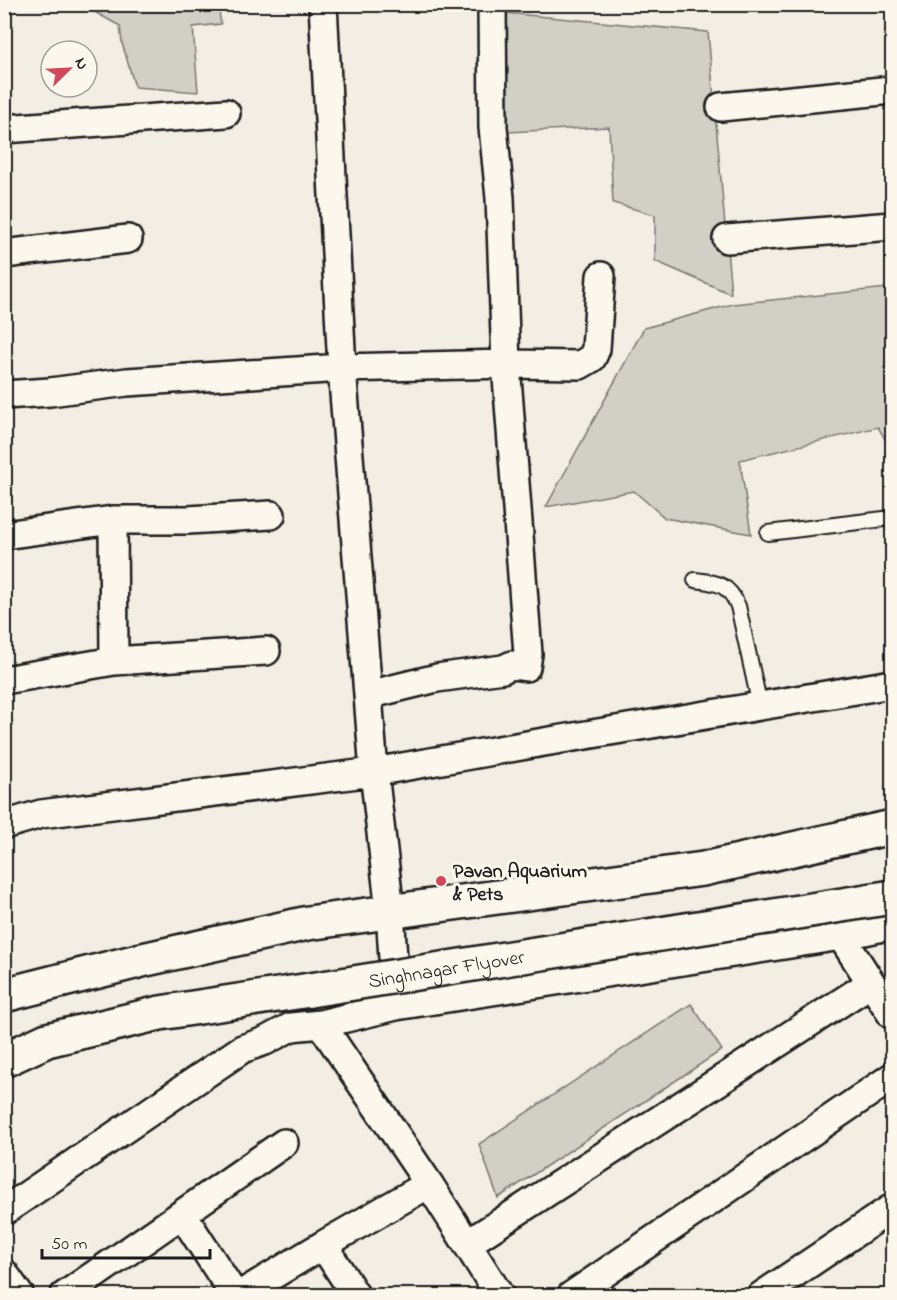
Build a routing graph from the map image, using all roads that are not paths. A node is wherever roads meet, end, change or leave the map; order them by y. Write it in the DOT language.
graph roads {
  1 [pos="322,4"];
  2 [pos="492,4"];
  3 [pos="892,90"];
  4 [pos="721,107"];
  5 [pos="226,113"];
  6 [pos="4,129"];
  7 [pos="892,226"];
  8 [pos="128,239"];
  9 [pos="727,239"];
  10 [pos="4,254"];
  11 [pos="601,276"];
  12 [pos="506,364"];
  13 [pos="342,368"];
  14 [pos="4,395"];
  15 [pos="271,515"];
  16 [pos="892,518"];
  17 [pos="113,520"];
  18 [pos="768,533"];
  19 [pos="4,535"];
  20 [pos="695,580"];
  21 [pos="266,651"];
  22 [pos="114,661"];
  23 [pos="4,680"];
  24 [pos="892,684"];
  25 [pos="368,695"];
  26 [pos="760,706"];
  27 [pos="374,772"];
  28 [pos="4,825"];
  29 [pos="892,827"];
  30 [pos="892,897"];
  31 [pos="390,911"];
  32 [pos="892,925"];
  33 [pos="841,936"];
  34 [pos="871,983"];
  35 [pos="4,995"];
  36 [pos="396,1006"];
  37 [pos="892,1015"];
  38 [pos="321,1024"];
  39 [pos="4,1060"];
  40 [pos="892,1077"];
  41 [pos="284,1143"];
  42 [pos="429,1184"];
  43 [pos="892,1208"];
  44 [pos="4,1212"];
  45 [pos="182,1214"];
  46 [pos="467,1244"];
  47 [pos="323,1245"];
  48 [pos="4,1274"];
  49 [pos="20,1296"];
  50 [pos="64,1296"];
  51 [pos="237,1296"];
  52 [pos="356,1296"];
  53 [pos="500,1296"];
  54 [pos="571,1296"];
  55 [pos="761,1296"];
  1 -- 13 [label="street"];
  2 -- 12 [label="street"];
  3 -- 4 [label="street"];
  5 -- 6 [label="street"];
  7 -- 9 [label="street"];
  8 -- 10 [label="street"];
  11 -- 12 [label="street"];
  12 -- 13 [label="street"];
  12 -- 25 [label="street"];
  13 -- 14 [label="street"];
  13 -- 25 [label="street"];
  15 -- 17 [label="street"];
  16 -- 18 [label="lane"];
  17 -- 19 [label="street"];
  17 -- 22 [label="street"];
  20 -- 26 [label="lane"];
  21 -- 22 [label="street"];
  22 -- 23 [label="street"];
  24 -- 26 [label="street"];
  25 -- 27 [label="street"];
  26 -- 27 [label="street"];
  27 -- 28 [label="street"];
  27 -- 31 [label="street"];
  29 -- 31 [label="street"];
  30 -- 39 [label="street, Singhnagar Flyover, bridge"];
  31 -- 35 [label="street"];
  31 -- 36 [label="street"];
  32 -- 33 [label="street"];
  33 -- 34 [label="street"];
  33 -- 36 [label="street"];
  34 -- 37 [label="street"];
  34 -- 46 [label="street"];
  36 -- 38 [label="street"];
  38 -- 42 [label="street"];
  38 -- 44 [label="street"];
  40 -- 54 [label="street"];
  41 -- 45 [label="street"];
  42 -- 46 [label="street"];
  42 -- 47 [label="street"];
  43 -- 55 [label="street"];
  45 -- 50 [label="street"];
  45 -- 51 [label="street"];
  46 -- 53 [label="street"];
  47 -- 51 [label="street"];
  47 -- 52 [label="street"];
  48 -- 49 [label="street"];
}
